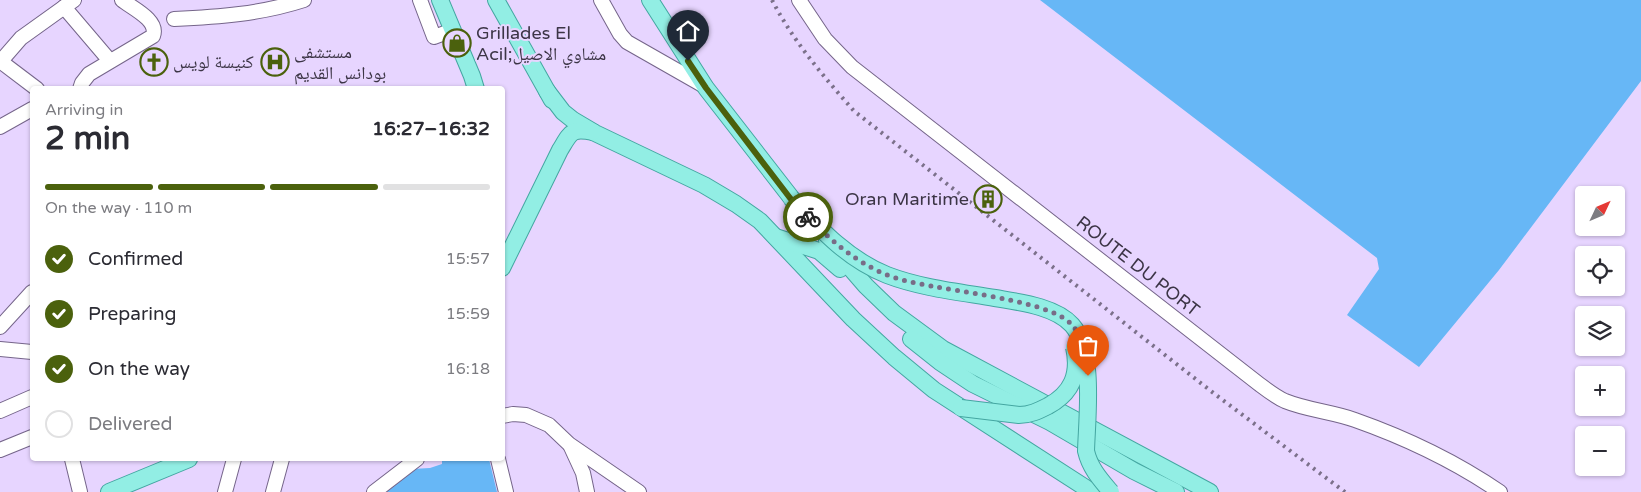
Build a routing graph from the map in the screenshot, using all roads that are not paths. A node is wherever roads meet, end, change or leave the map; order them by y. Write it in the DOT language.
graph roads {
  1 [pos="122,0"];
  2 [pos="304,0"];
  3 [pos="420,0"];
  4 [pos="440,0"];
  5 [pos="496,0"];
  6 [pos="601,0"];
  7 [pos="650,0"];
  8 [pos="799,0"];
  9 [pos="69,4"];
  10 [pos="174,19"];
  11 [pos="453,30"];
  12 [pos="0,61"];
  13 [pos="110,61"];
  14 [pos="33,86"];
  15 [pos="81,86"];
  16 [pos="475,86"];
  17 [pos="706,88"];
  18 [pos="547,91"];
  19 [pos="30,110"];
  20 [pos="0,128"];
  21 [pos="595,133"];
  22 [pos="560,150"];
  23 [pos="790,198"];
  24 [pos="776,238"];
  25 [pos="505,262"];
  26 [pos="30,294"];
  27 [pos="1044,310"];
  28 [pos="0,327"];
  29 [pos="0,349"];
  30 [pos="30,352"];
  31 [pos="30,397"];
  32 [pos="961,408"];
  33 [pos="0,411"];
  34 [pos="505,415"];
  35 [pos="30,438"];
  36 [pos="569,444"];
  37 [pos="0,450"];
  38 [pos="72,461"];
  39 [pos="184,461"];
  40 [pos="233,461"];
  41 [pos="281,461"];
  42 [pos="414,461"];
  43 [pos="498,461"];
  44 [pos="80,492"];
  45 [pos="109,492"];
  46 [pos="225,492"];
  47 [pos="273,492"];
  48 [pos="374,492"];
  49 [pos="506,492"];
  50 [pos="587,492"];
  51 [pos="639,492"];
  52 [pos="1092,492"];
  53 [pos="1111,492"];
  54 [pos="1176,492"];
  55 [pos="1210,492"];
  56 [pos="1500,492"];
  1 -- 13 [label="street"];
  2 -- 10 [label="street"];
  3 -- 11 [label="street"];
  4 -- 11 [label="main road"];
  5 -- 18 [label="main road"];
  6 -- 17 [label="street"];
  7 -- 17 [label="main road"];
  8 -- 56 [label="street, ROUTE DU PORT"];
  9 -- 12 [label="street"];
  9 -- 13 [label="street"];
  11 -- 16 [label="main road"];
  12 -- 14 [label="street"];
  13 -- 15 [label="street"];
  17 -- 23 [label="main road"];
  18 -- 21 [label="main road"];
  18 -- 22 [label="main road"];
  19 -- 20 [label="street"];
  21 -- 22 [label="main road"];
  21 -- 24 [label="main road"];
  22 -- 25 [label="main road"];
  23 -- 27 [label="main road, bridge"];
  23 -- 55 [label="main road"];
  24 -- 32 [label="main road"];
  24 -- 54 [label="main road"];
  26 -- 28 [label="street"];
  27 -- 32 [label="main road, bridge"];
  27 -- 53 [label="main road, bridge"];
  29 -- 30 [label="street"];
  31 -- 33 [label="street"];
  32 -- 52 [label="main road"];
  34 -- 36 [label="street"];
  35 -- 37 [label="street"];
  36 -- 50 [label="street"];
  36 -- 51 [label="street"];
  38 -- 44 [label="street"];
  39 -- 45 [label="main road"];
  40 -- 46 [label="street"];
  41 -- 47 [label="street"];
  42 -- 48 [label="street"];
  43 -- 49 [label="street"];
}
